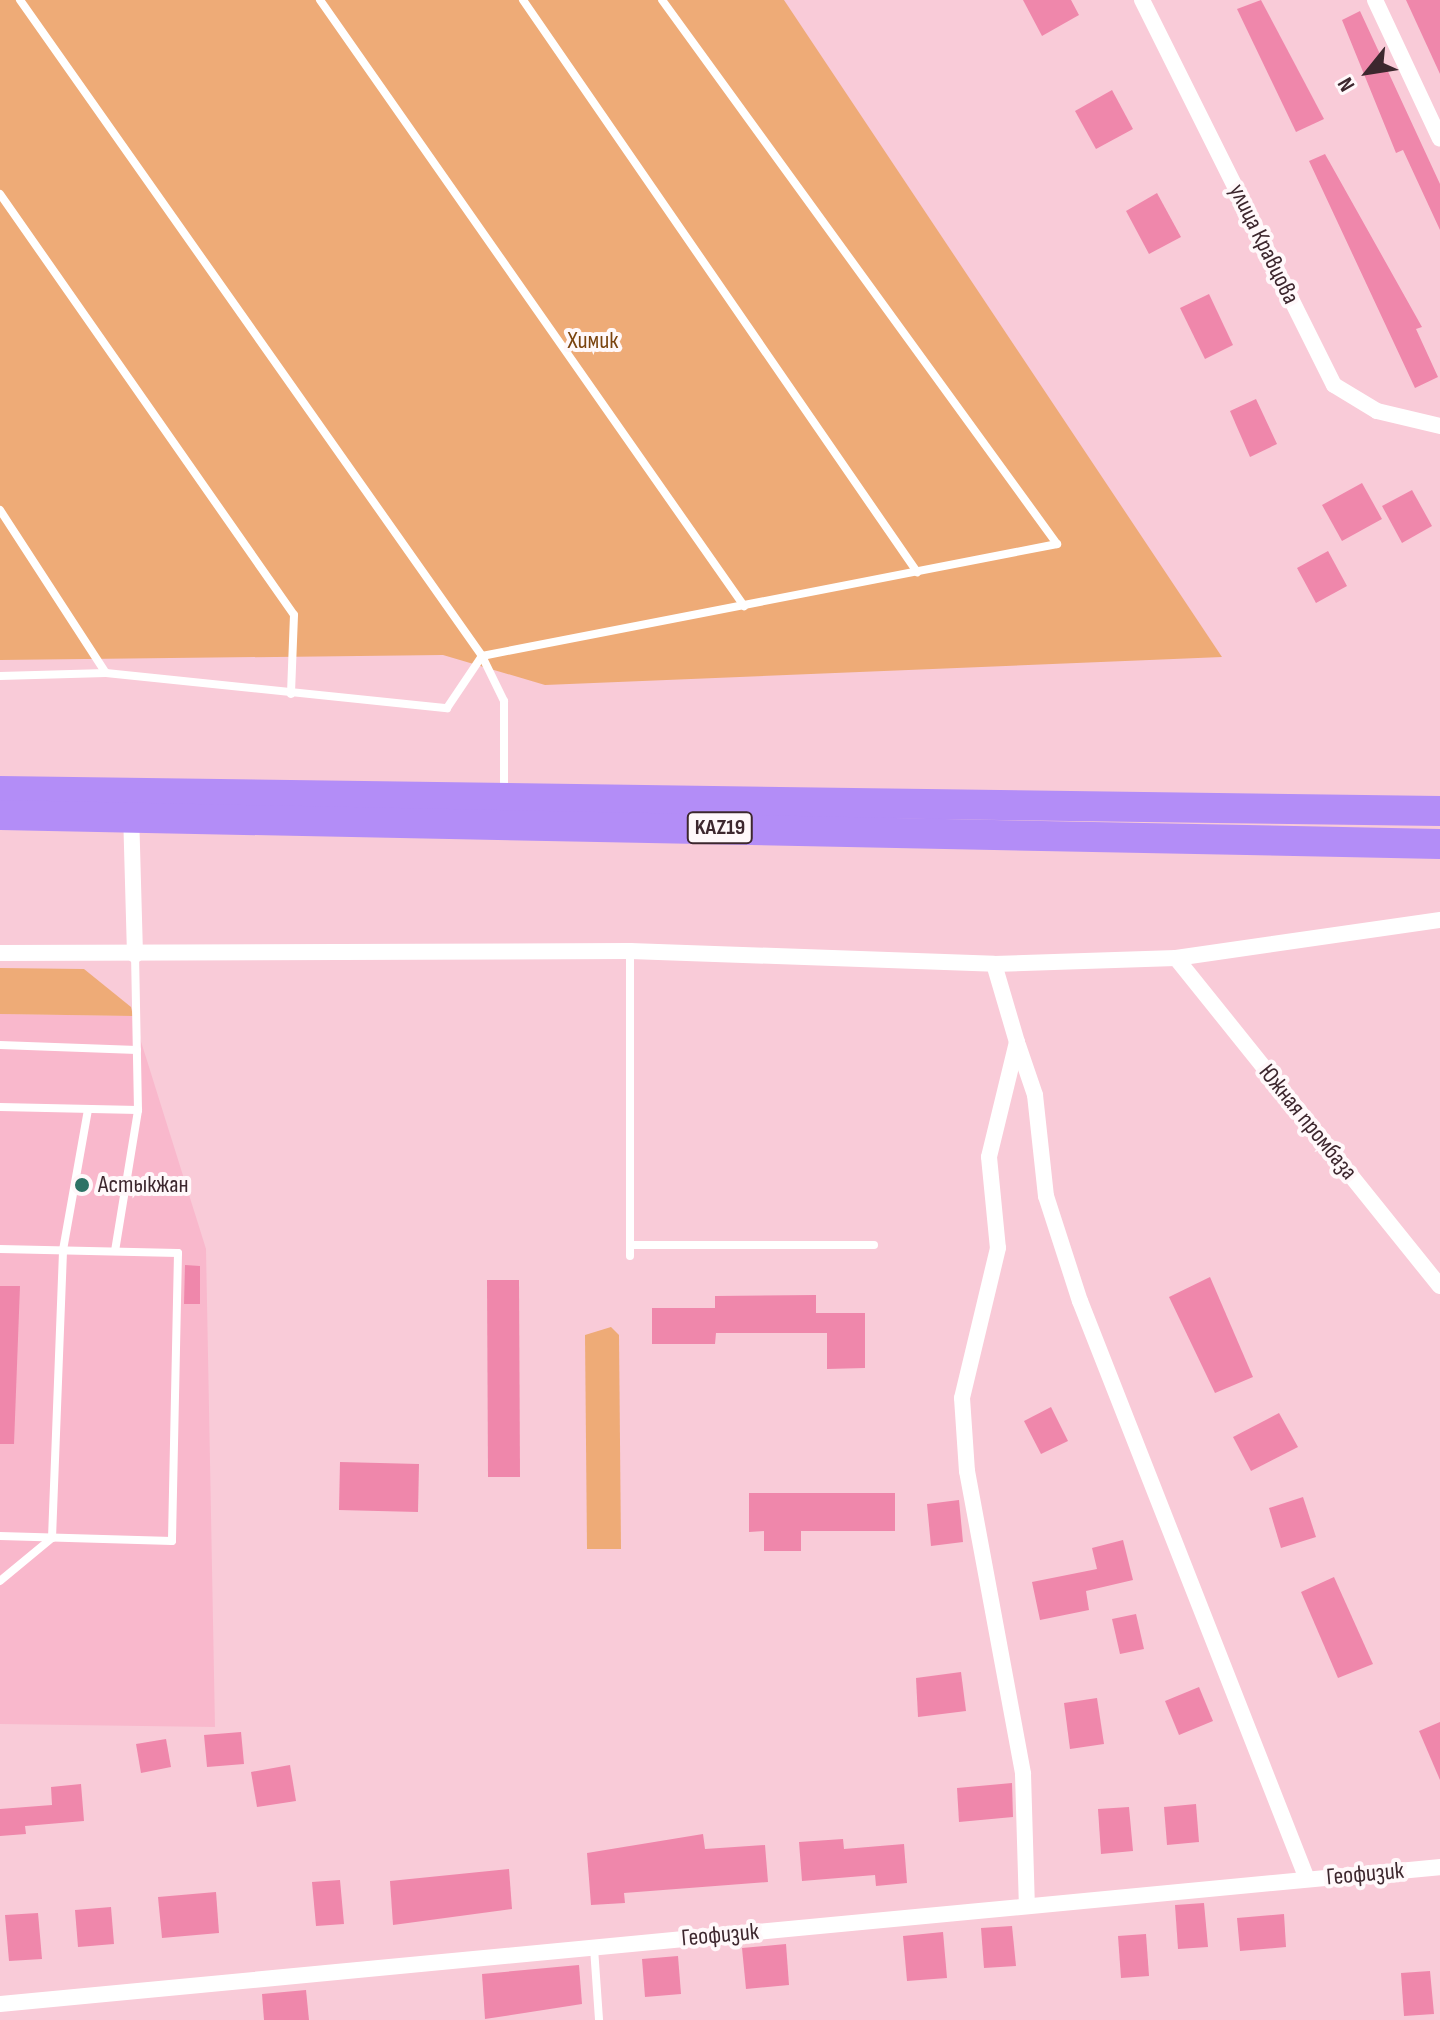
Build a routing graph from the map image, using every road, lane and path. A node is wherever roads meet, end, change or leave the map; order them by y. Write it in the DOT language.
graph roads {
  1 [pos="20,0"];
  2 [pos="320,0"];
  3 [pos="523,0"];
  4 [pos="662,0"];
  5 [pos="1142,0"];
  6 [pos="1375,0"];
  7 [pos="1440,139"];
  8 [pos="0,194"];
  9 [pos="1440,426"];
  10 [pos="0,510"];
  11 [pos="917,572"];
  12 [pos="744,606"];
  13 [pos="482,656"];
  14 [pos="106,673"];
  15 [pos="0,676"];
  16 [pos="291,694"];
  17 [pos="0,791"];
  18 [pos="131,805"];
  19 [pos="504,811"];
  20 [pos="1440,811"];
  21 [pos="0,815"];
  22 [pos="1440,844"];
  23 [pos="1440,920"];
  24 [pos="630,951"];
  25 [pos="0,953"];
  26 [pos="135,955"];
  27 [pos="1176,958"];
  28 [pos="994,964"];
  29 [pos="1017,1042"];
  30 [pos="0,1045"];
  31 [pos="137,1050"];
  32 [pos="0,1107"];
  33 [pos="88,1109"];
  34 [pos="138,1110"];
  35 [pos="630,1245"];
  36 [pos="874,1245"];
  37 [pos="0,1249"];
  38 [pos="63,1250"];
  39 [pos="115,1251"];
  40 [pos="630,1256"];
  41 [pos="1440,1286"];
  42 [pos="0,1536"];
  43 [pos="52,1538"];
  44 [pos="0,1581"];
  45 [pos="1440,1867"];
  46 [pos="1307,1879"];
  47 [pos="1027,1906"];
  48 [pos="594,1947"];
  49 [pos="0,2004"];
  50 [pos="599,2020"];
  1 -- 13 [label="lane"];
  2 -- 12 [label="lane"];
  3 -- 11 [label="lane"];
  4 -- 11 [label="lane"];
  5 -- 9 [label="street, улица Кравцова"];
  6 -- 7 [label="street"];
  8 -- 16 [label="lane"];
  10 -- 14 [label="lane"];
  11 -- 12 [label="lane"];
  12 -- 13 [label="lane"];
  13 -- 16 [label="lane"];
  13 -- 19 [label="lane"];
  14 -- 15 [label="lane"];
  14 -- 16 [label="lane"];
  17 -- 18 [label="highway, KAZ19"];
  18 -- 19 [label="highway, KAZ19"];
  18 -- 21 [label="highway, KAZ19"];
  18 -- 26 [label="street"];
  19 -- 20 [label="highway, KAZ19"];
  19 -- 22 [label="highway, KAZ19"];
  23 -- 27 [label="street"];
  24 -- 26 [label="street"];
  24 -- 28 [label="street"];
  24 -- 35 [label="lane"];
  25 -- 26 [label="street"];
  26 -- 31 [label="lane"];
  27 -- 28 [label="street"];
  27 -- 41 [label="street, Южная промбаза"];
  28 -- 29 [label="street"];
  29 -- 46 [label="street"];
  29 -- 47 [label="street"];
  30 -- 31 [label="lane"];
  31 -- 34 [label="lane"];
  32 -- 33 [label="lane"];
  33 -- 34 [label="lane"];
  33 -- 38 [label="lane"];
  34 -- 39 [label="lane"];
  35 -- 36 [label="lane"];
  35 -- 40 [label="lane"];
  37 -- 38 [label="lane"];
  38 -- 39 [label="lane"];
  38 -- 43 [label="lane"];
  39 -- 43 [label="lane"];
  42 -- 43 [label="lane"];
  43 -- 44 [label="lane"];
  45 -- 46 [label="street, Геофизик"];
  46 -- 47 [label="street, Геофизик"];
  47 -- 48 [label="street, Геофизик"];
  48 -- 49 [label="street, Геофизик"];
  48 -- 50 [label="lane"];
}
